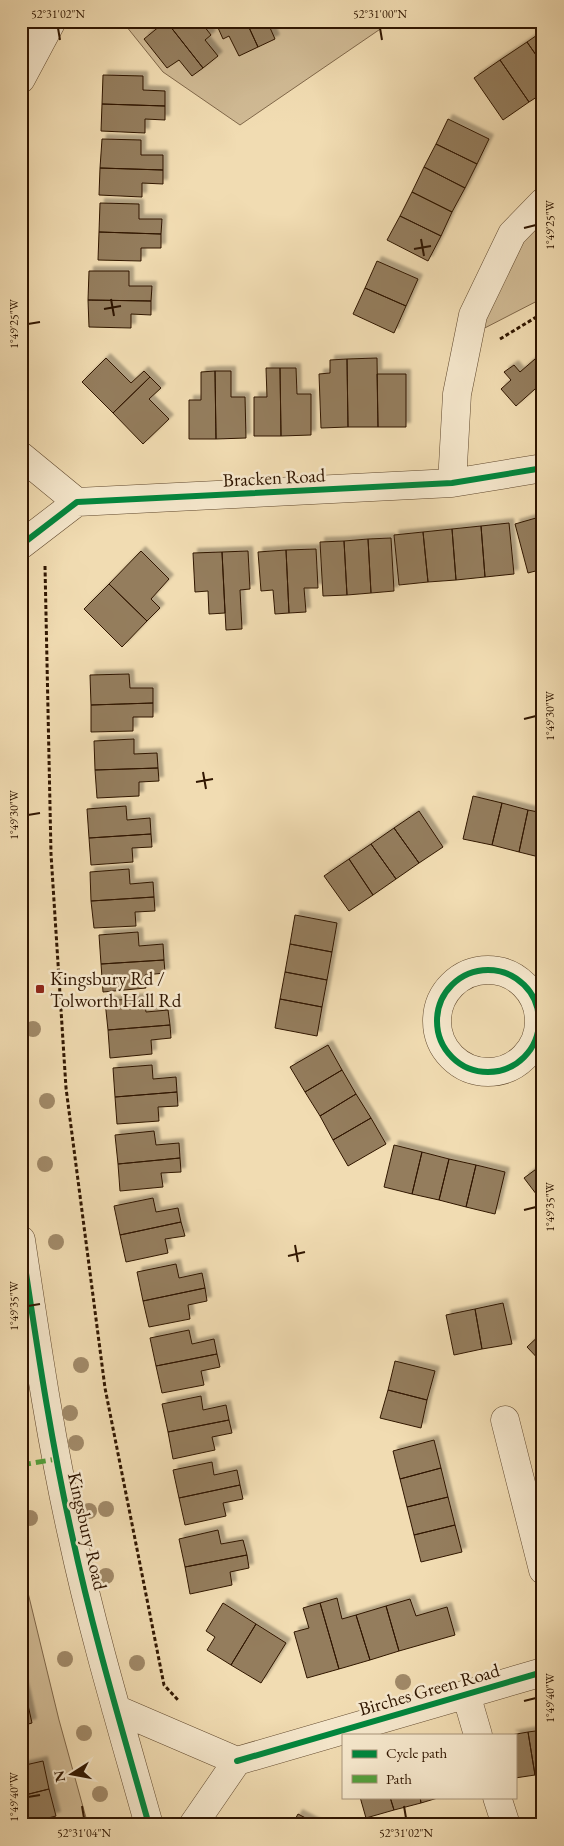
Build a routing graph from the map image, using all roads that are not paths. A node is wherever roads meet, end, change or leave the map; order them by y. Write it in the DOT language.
graph roads {
  1 [pos="38,21"];
  2 [pos="52,21"];
  3 [pos="21,26"];
  4 [pos="21,79"];
  5 [pos="543,202"];
  6 [pos="21,456"];
  7 [pos="543,468"];
  8 [pos="452,483"];
  9 [pos="77,502"];
  10 [pos="21,545"];
  11 [pos="21,1240"];
  12 [pos="506,1420"];
  13 [pos="543,1570"];
  14 [pos="543,1672"];
  15 [pos="466,1694"];
  16 [pos="116,1709"];
  17 [pos="478,1734"];
  18 [pos="237,1761"];
  19 [pos="497,1798"];
  20 [pos="149,1825"];
  21 [pos="193,1825"];
  22 [pos="506,1825"];
  1 -- 3 [label="street"];
  2 -- 4 [label="street"];
  5 -- 8 [label="street"];
  6 -- 9 [label="street"];
  7 -- 8 [label="street, Bracken Road"];
  8 -- 9 [label="street, Bracken Road"];
  9 -- 10 [label="street"];
  11 -- 16 [label="street, Kingsbury Road"];
  12 -- 13 [label="street"];
  14 -- 15 [label="street, Birches Green Road"];
  15 -- 17 [label="street"];
  15 -- 18 [label="street, Birches Green Road"];
  16 -- 18 [label="street"];
  16 -- 20 [label="street, Kingsbury Road"];
  18 -- 21 [label="street"];
  19 -- 22 [label="street"];
}
